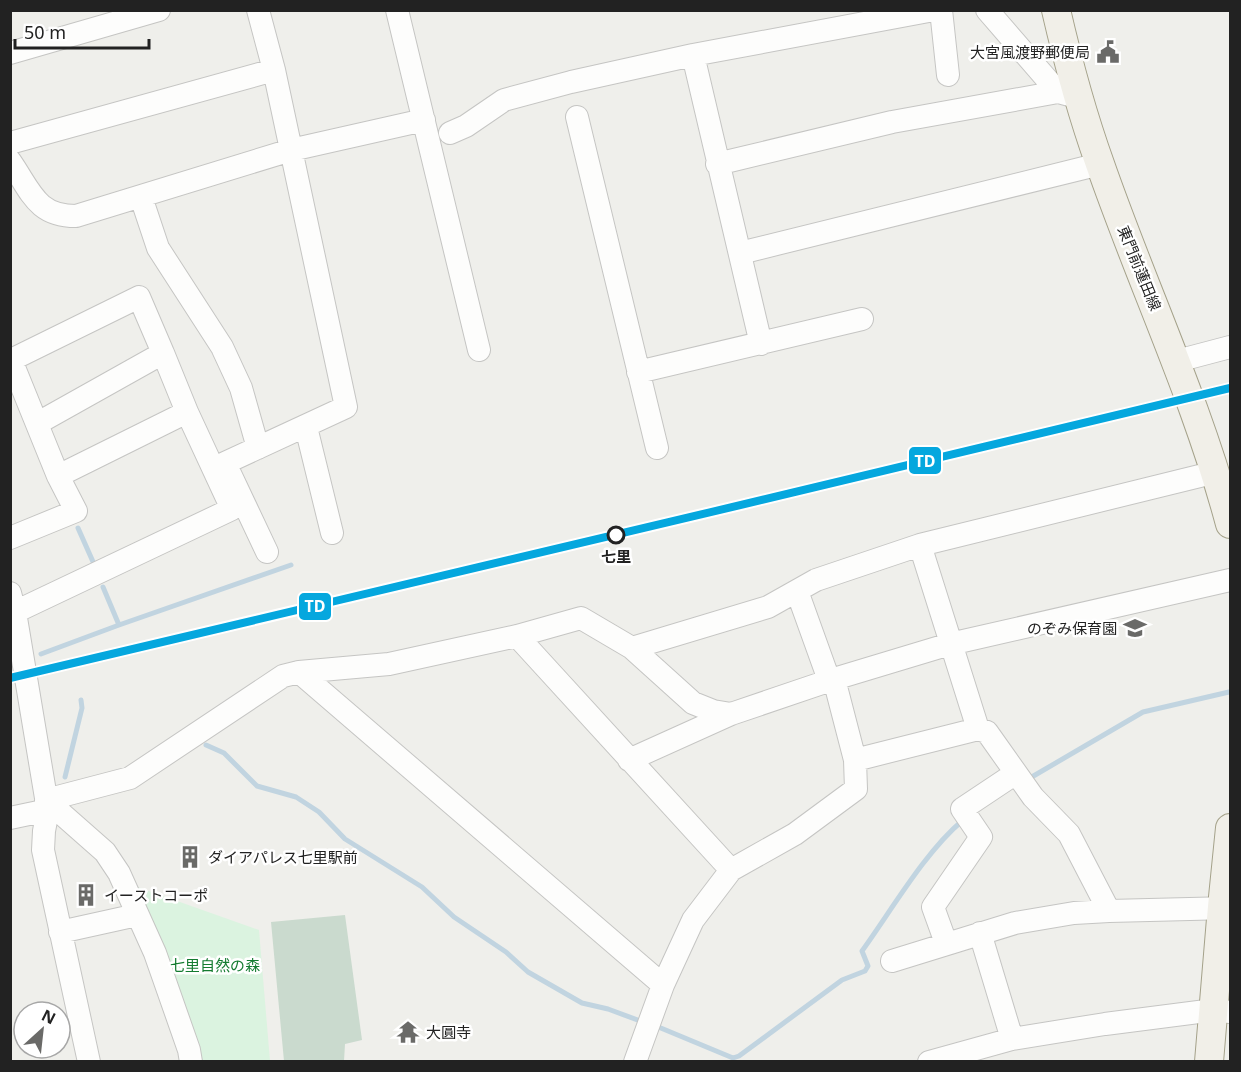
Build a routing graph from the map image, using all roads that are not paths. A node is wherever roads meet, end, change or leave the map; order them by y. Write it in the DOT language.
graph roads {
  1 [pos="159,10"];
  2 [pos="258,10"];
  3 [pos="397,10"];
  4 [pos="934,10"];
  5 [pos="941,10"];
  6 [pos="987,10"];
  7 [pos="1056,10"];
  8 [pos="10,53"];
  9 [pos="693,55"];
  10 [pos="274,70"];
  11 [pos="948,75"];
  12 [pos="1068,95"];
  13 [pos="577,117"];
  14 [pos="424,120"];
  15 [pos="450,133"];
  16 [pos="10,143"];
  17 [pos="291,150"];
  18 [pos="10,161"];
  19 [pos="717,164"];
  20 [pos="1100,164"];
  21 [pos="141,197"];
  22 [pos="740,253"];
  23 [pos="862,319"];
  24 [pos="761,344"];
  25 [pos="1230,347"];
  26 [pos="479,350"];
  27 [pos="163,353"];
  28 [pos="1177,361"];
  29 [pos="638,372"];
  30 [pos="187,412"];
  31 [pos="38,423"];
  32 [pos="306,427"];
  33 [pos="258,448"];
  34 [pos="657,448"];
  35 [pos="1216,472"];
  36 [pos="58,477"];
  37 [pos="1230,524"];
  38 [pos="332,533"];
  39 [pos="10,538"];
  40 [pos="920,545"];
  41 [pos="267,552"];
  42 [pos="1230,580"];
  43 [pos="797,591"];
  44 [pos="13,603"];
  45 [pos="517,636"];
  46 [pos="15,644"];
  47 [pos="950,644"];
  48 [pos="632,648"];
  49 [pos="298,672"];
  50 [pos="832,680"];
  51 [pos="731,714"];
  52 [pos="978,729"];
  53 [pos="629,760"];
  54 [pos="855,760"];
  55 [pos="1016,772"];
  56 [pos="47,805"];
  57 [pos="10,818"];
  58 [pos="1230,828"];
  59 [pos="731,870"];
  60 [pos="1226,907"];
  61 [pos="1108,911"];
  62 [pos="137,915"];
  63 [pos="60,932"];
  64 [pos="980,933"];
  65 [pos="946,943"];
  66 [pos="892,961"];
  67 [pos="663,985"];
  68 [pos="1222,1011"];
  69 [pos="1012,1039"];
  70 [pos="89,1062"];
  71 [pos="191,1062"];
  72 [pos="635,1062"];
  73 [pos="929,1062"];
  74 [pos="1209,1062"];
  1 -- 8 [label="street"];
  2 -- 10 [label="street"];
  3 -- 14 [label="street"];
  4 -- 9 [label="street"];
  5 -- 11 [label="street"];
  6 -- 12 [label="street"];
  7 -- 12 [label="main road, 東門前蓮田線"];
  9 -- 15 [label="street"];
  9 -- 19 [label="street"];
  10 -- 16 [label="street"];
  10 -- 17 [label="street"];
  12 -- 19 [label="street"];
  12 -- 20 [label="main road, 東門前蓮田線"];
  13 -- 29 [label="street"];
  14 -- 17 [label="street"];
  14 -- 26 [label="street"];
  17 -- 21 [label="street"];
  17 -- 32 [label="street"];
  18 -- 21 [label="street"];
  19 -- 22 [label="street"];
  20 -- 22 [label="street"];
  20 -- 28 [label="main road, 東門前蓮田線"];
  21 -- 33 [label="street"];
  22 -- 24 [label="street"];
  23 -- 24 [label="street"];
  24 -- 29 [label="street"];
  25 -- 28 [label="street"];
  27 -- 30 [label="street"];
  27 -- 31 [label="street"];
  27 -- 31 [label="street"];
  28 -- 35 [label="main road, 東門前蓮田線"];
  29 -- 34 [label="street"];
  30 -- 36 [label="street"];
  30 -- 44 [label="street"];
  31 -- 36 [label="street"];
  32 -- 33 [label="street"];
  32 -- 38 [label="street"];
  33 -- 41 [label="street"];
  35 -- 37 [label="main road, 東門前蓮田線"];
  35 -- 40 [label="street"];
  36 -- 39 [label="street"];
  40 -- 43 [label="street"];
  40 -- 47 [label="street"];
  42 -- 47 [label="street"];
  43 -- 48 [label="street"];
  43 -- 50 [label="street"];
  44 -- 46 [label="street"];
  45 -- 48 [label="street"];
  45 -- 49 [label="street"];
  45 -- 53 [label="street"];
  46 -- 56 [label="street"];
  47 -- 50 [label="street"];
  47 -- 52 [label="street"];
  48 -- 51 [label="street"];
  49 -- 56 [label="street"];
  49 -- 67 [label="street"];
  50 -- 51 [label="street"];
  50 -- 54 [label="street"];
  51 -- 53 [label="street"];
  52 -- 54 [label="street"];
  52 -- 55 [label="street"];
  53 -- 59 [label="street"];
  54 -- 59 [label="street"];
  55 -- 61 [label="street"];
  55 -- 65 [label="street"];
  56 -- 57 [label="street"];
  56 -- 62 [label="street"];
  56 -- 63 [label="street"];
  58 -- 60 [label="main road"];
  59 -- 67 [label="street"];
  60 -- 61 [label="street"];
  60 -- 68 [label="main road"];
  61 -- 64 [label="street"];
  62 -- 63 [label="street"];
  62 -- 71 [label="street"];
  63 -- 70 [label="street"];
  64 -- 65 [label="street"];
  64 -- 69 [label="street"];
  65 -- 66 [label="street"];
  67 -- 72 [label="street"];
  68 -- 69 [label="street"];
  68 -- 74 [label="main road"];
  69 -- 73 [label="street"];
}
